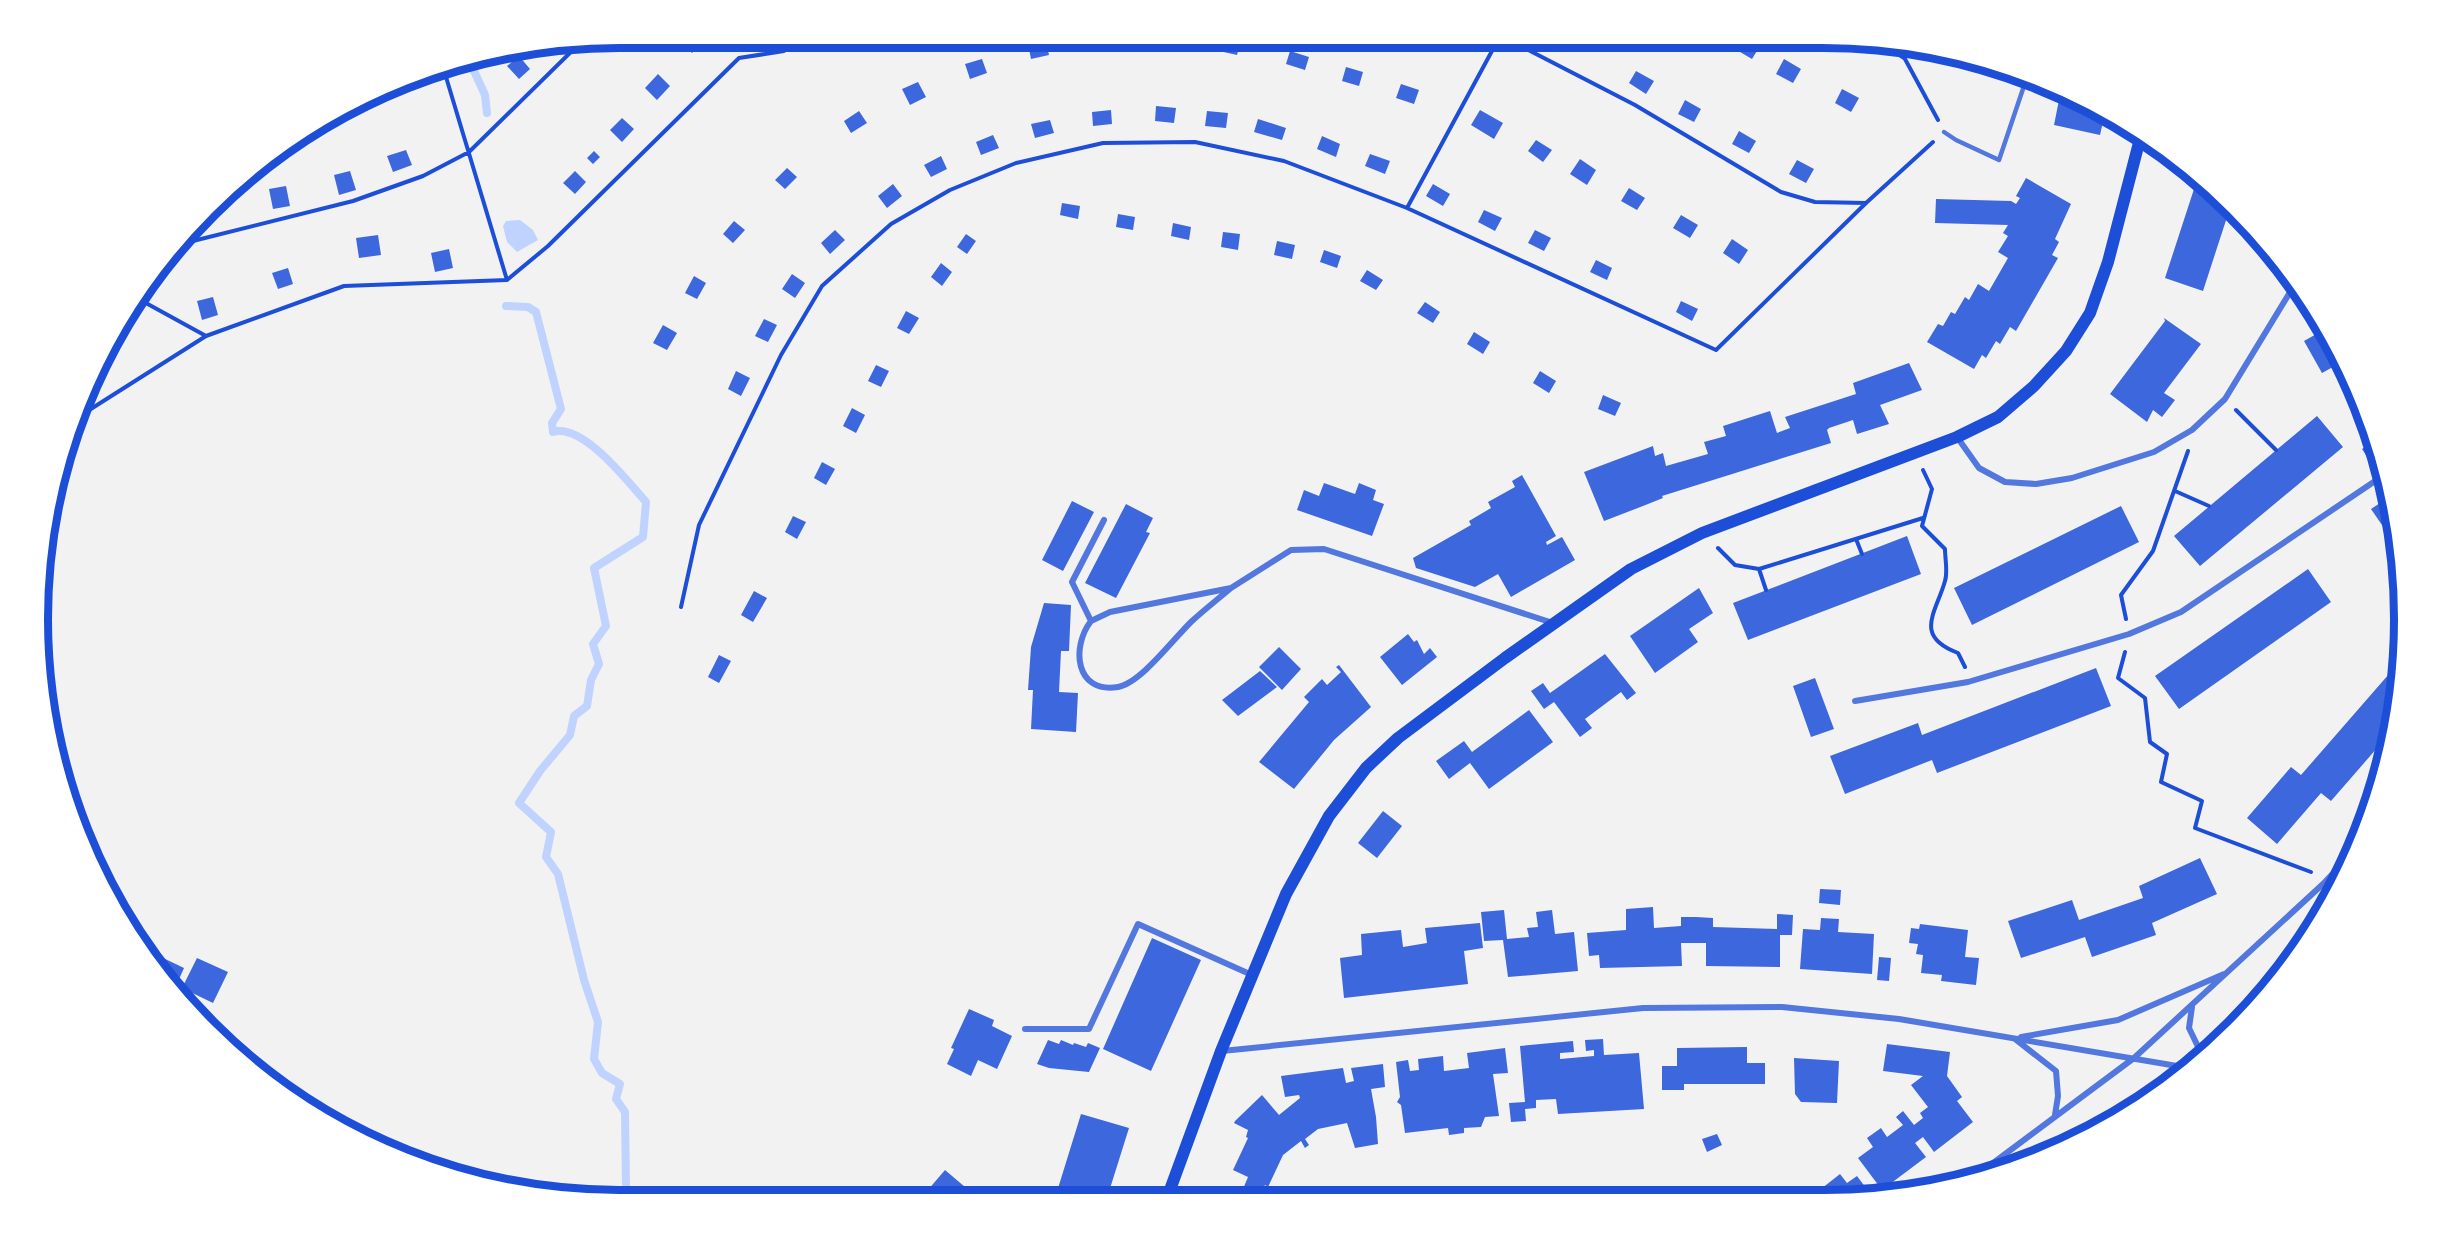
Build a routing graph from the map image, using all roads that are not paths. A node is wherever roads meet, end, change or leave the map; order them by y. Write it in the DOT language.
graph roads {
  1 [pos="2024,84"];
  2 [pos="1944,132"];
  3 [pos="2139,143"];
  4 [pos="2290,291"];
  5 [pos="1956,437"];
  6 [pos="2377,481"];
  7 [pos="1104,520"];
  8 [pos="1231,588"];
  9 [pos="1091,621"];
  10 [pos="1553,623"];
  11 [pos="1855,702"];
  12 [pos="2336,871"];
  13 [pos="2229,972"];
  14 [pos="1252,975"];
  15 [pos="2192,1007"];
  16 [pos="1024,1029"];
  17 [pos="2014,1038"];
  18 [pos="2199,1048"];
  19 [pos="1221,1052"];
  20 [pos="2134,1058"];
  21 [pos="2178,1066"];
  22 [pos="2055,1115"];
  23 [pos="1990,1165"];
  24 [pos="1170,1190"];
  1 -- 2 [label="lane"];
  3 -- 5 [label="main road"];
  4 -- 5 [label="street"];
  5 -- 10 [label="main road"];
  6 -- 11 [label="street"];
  7 -- 9 [label="street"];
  8 -- 9 [label="street"];
  8 -- 9 [label="street"];
  8 -- 10 [label="street"];
  10 -- 14 [label="main road"];
  12 -- 13 [label="street"];
  13 -- 15 [label="street"];
  13 -- 17 [label="street"];
  14 -- 16 [label="street"];
  14 -- 19 [label="main road"];
  15 -- 18 [label="street"];
  15 -- 20 [label="street"];
  17 -- 19 [label="street"];
  17 -- 20 [label="street"];
  17 -- 22 [label="street"];
  19 -- 24 [label="main road"];
  20 -- 21 [label="street"];
  20 -- 22 [label="street"];
  22 -- 23 [label="street"];
}
